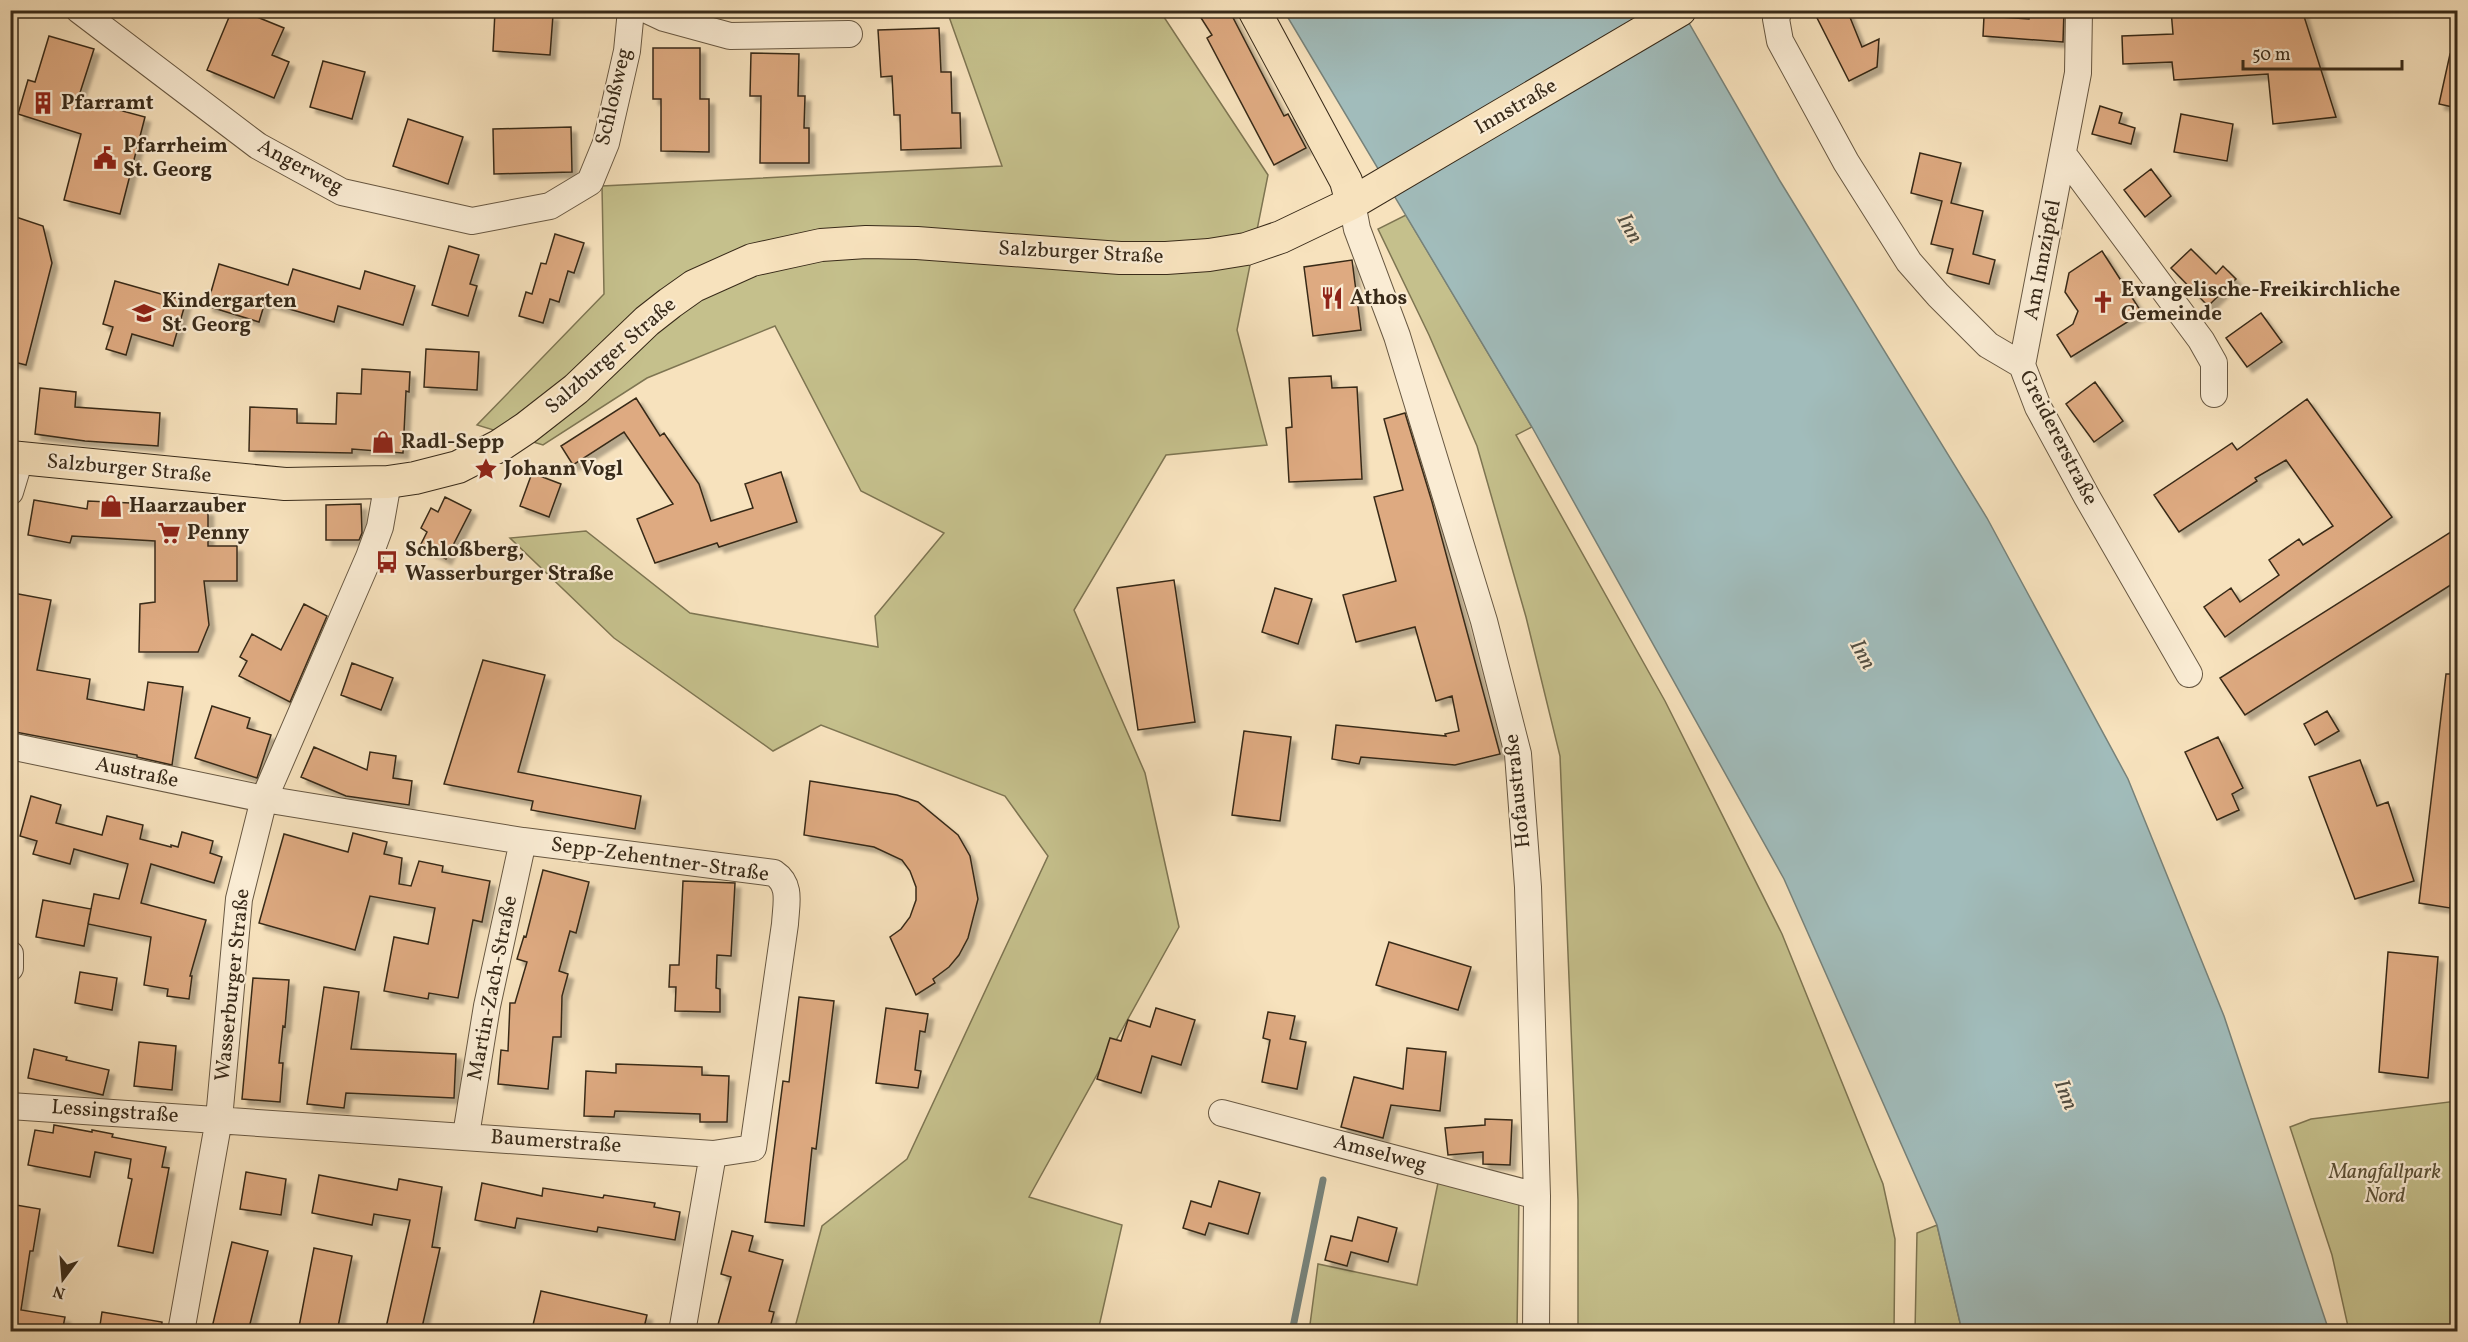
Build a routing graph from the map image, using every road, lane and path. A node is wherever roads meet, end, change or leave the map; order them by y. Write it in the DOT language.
graph roads {
  1 [pos="79,10"];
  2 [pos="631,10"];
  3 [pos="647,10"];
  4 [pos="1254,10"];
  5 [pos="1680,10"];
  6 [pos="1779,10"];
  7 [pos="2079,10"];
  8 [pos="849,34"];
  9 [pos="2063,154"];
  10 [pos="590,182"];
  11 [pos="1352,203"];
  12 [pos="2022,365"];
  13 [pos="2214,394"];
  14 [pos="15,458"];
  15 [pos="388,482"];
  16 [pos="10,492"];
  17 [pos="2189,674"];
  18 [pos="10,746"];
  19 [pos="264,799"];
  20 [pos="523,841"];
  21 [pos="10,954"];
  22 [pos="10,968"];
  23 [pos="10,1106"];
  24 [pos="1222,1113"];
  25 [pos="219,1119"];
  26 [pos="466,1135"];
  27 [pos="713,1154"];
  28 [pos="1537,1196"];
  29 [pos="181,1332"];
  30 [pos="682,1332"];
  31 [pos="1536,1332"];
  1 -- 10 [label="street, Angerweg"];
  2 -- 10 [label="street, Schloßweg"];
  3 -- 8 [label="street"];
  4 -- 11 [label="main road"];
  5 -- 11 [label="main road, Innstraße"];
  6 -- 12 [label="street, Greidererstraße"];
  7 -- 9 [label="street, Am Innzipfel"];
  9 -- 12 [label="street, Am Innzipfel"];
  9 -- 13 [label="street, Am Innzipfel"];
  11 -- 15 [label="main road, Salzburger Straße"];
  11 -- 28 [label="street, Hofaustraße"];
  12 -- 17 [label="street, Greidererstraße"];
  14 -- 15 [label="main road, Salzburger Straße"];
  14 -- 16 [label="street"];
  15 -- 19 [label="street, Wasserburger Straße"];
  18 -- 19 [label="street, Austraße"];
  19 -- 20 [label="street, Sepp-Zehentner-Straße"];
  19 -- 25 [label="street, Wasserburger Straße"];
  20 -- 26 [label="street, Martin-Zach-Straße"];
  20 -- 27 [label="street, Sepp-Zehentner-Straße"];
  21 -- 22 [label="street"];
  23 -- 25 [label="street, Lessingstraße"];
  24 -- 28 [label="street, Amselweg"];
  25 -- 26 [label="street, Baumerstraße"];
  25 -- 29 [label="street, Wasserburger Straße"];
  26 -- 27 [label="street, Baumerstraße"];
  27 -- 30 [label="street"];
  28 -- 31 [label="street, Hofaustraße"];
}
